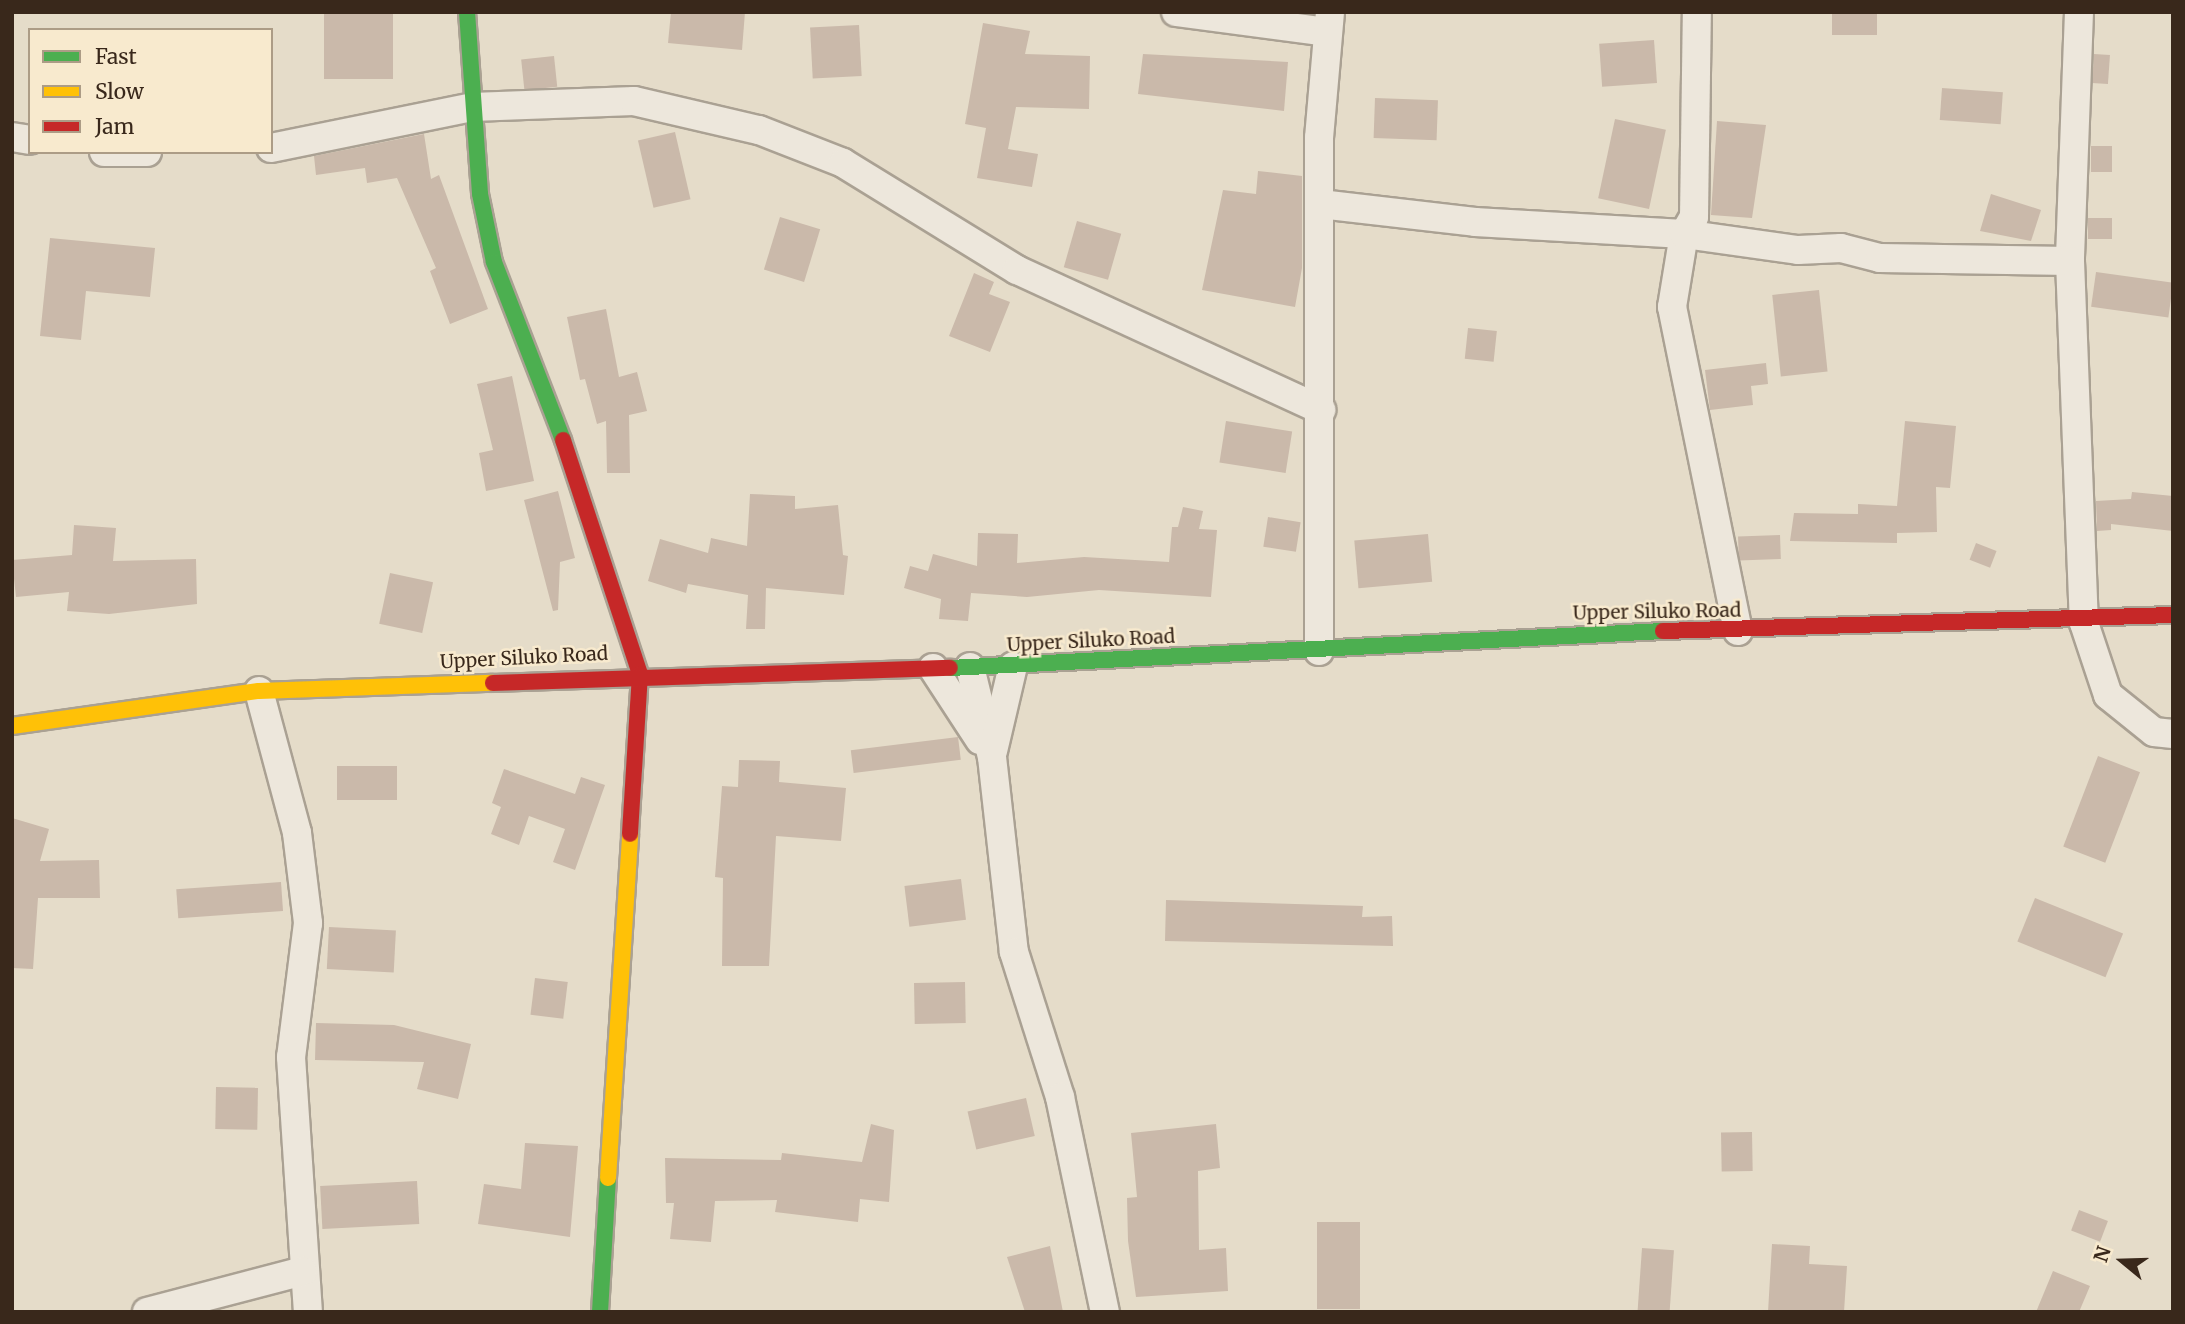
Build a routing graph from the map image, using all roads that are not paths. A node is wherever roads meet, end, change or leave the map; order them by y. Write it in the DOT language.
graph roads {
  1 [pos="467,12"];
  2 [pos="1176,12"];
  3 [pos="1697,12"];
  4 [pos="2078,12"];
  5 [pos="1329,22"];
  6 [pos="472,107"];
  7 [pos="273,148"];
  8 [pos="1320,204"];
  9 [pos="1684,234"];
  10 [pos="2070,261"];
  11 [pos="1321,410"];
  12 [pos="2173,615"];
  13 [pos="2084,623"];
  14 [pos="1738,631"];
  15 [pos="1319,652"];
  16 [pos="1013,666"];
  17 [pos="970,667"];
  18 [pos="933,668"];
  19 [pos="640,674"];
  20 [pos="259,691"];
  21 [pos="12,726"];
  22 [pos="2173,734"];
  23 [pos="992,757"];
  24 [pos="303,1271"];
  25 [pos="147,1312"];
  26 [pos="307,1312"];
  27 [pos="600,1312"];
  28 [pos="1105,1312"];
  1 -- 6 [label="main road"];
  2 -- 5 [label="street"];
  3 -- 9 [label="street"];
  4 -- 10 [label="street"];
  5 -- 8 [label="street"];
  6 -- 7 [label="street"];
  6 -- 11 [label="street"];
  6 -- 19 [label="main road"];
  8 -- 9 [label="street"];
  8 -- 11 [label="street"];
  9 -- 10 [label="street"];
  9 -- 14 [label="street"];
  10 -- 13 [label="street"];
  11 -- 15 [label="street"];
  12 -- 13 [label="main road, Upper Siluko Road"];
  13 -- 14 [label="main road, Upper Siluko Road"];
  13 -- 22 [label="street"];
  14 -- 15 [label="main road, Upper Siluko Road"];
  15 -- 16 [label="main road, Upper Siluko Road"];
  16 -- 17 [label="main road, Upper Siluko Road"];
  16 -- 23 [label="street"];
  17 -- 18 [label="main road, Upper Siluko Road"];
  17 -- 23 [label="street"];
  18 -- 19 [label="main road, Upper Siluko Road"];
  18 -- 23 [label="street"];
  19 -- 20 [label="main road, Upper Siluko Road"];
  19 -- 27 [label="main road"];
  20 -- 21 [label="main road, Upper Siluko Road"];
  20 -- 24 [label="street"];
  23 -- 28 [label="street"];
  24 -- 25 [label="street"];
  24 -- 26 [label="street"];
}
